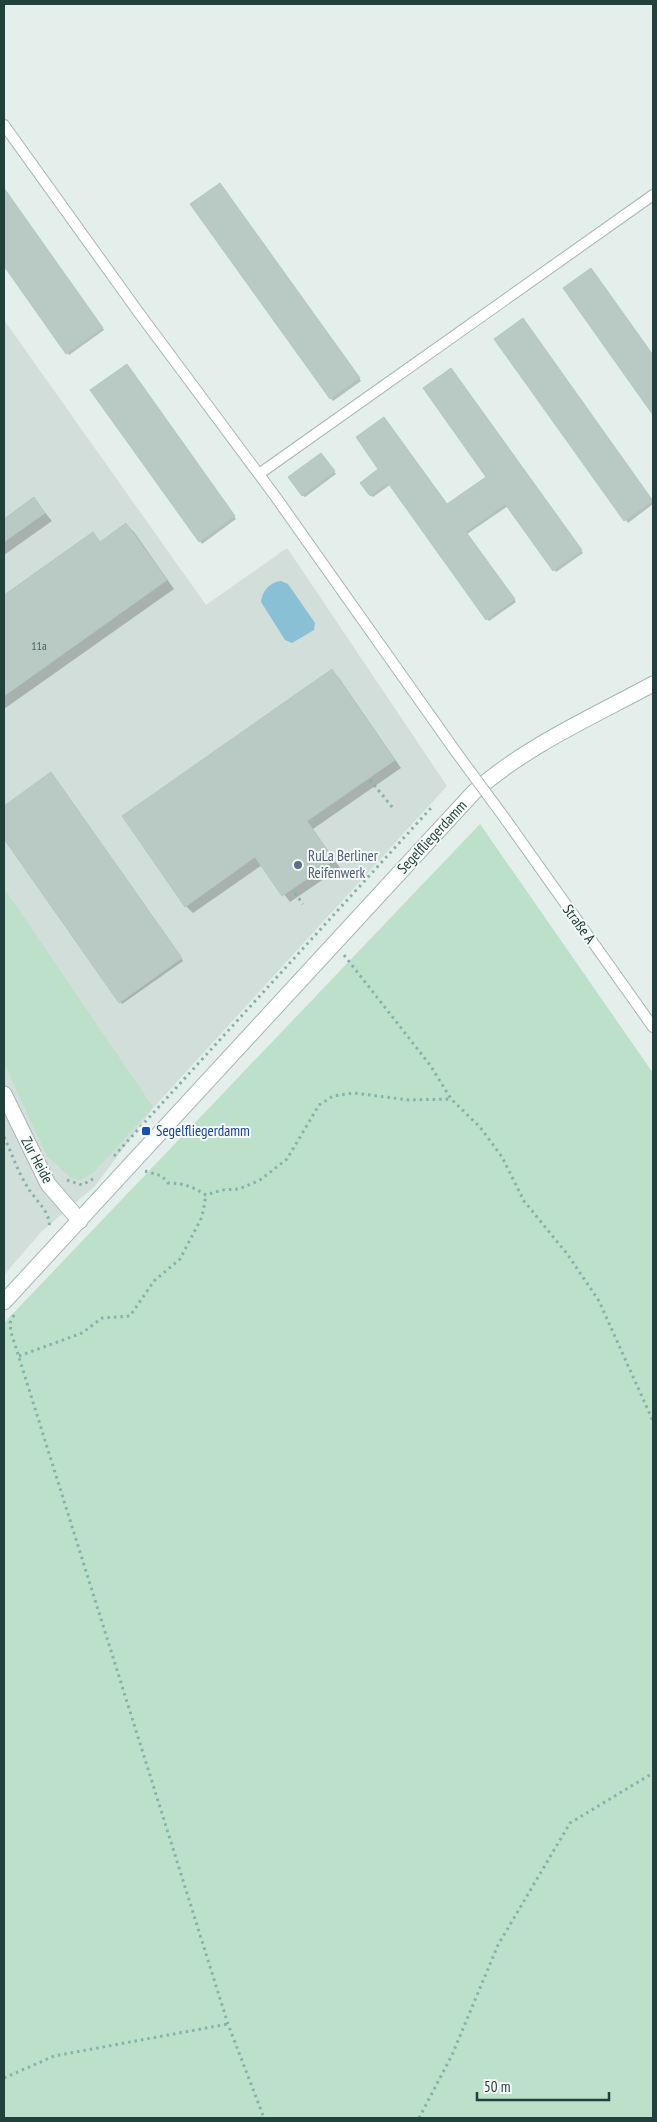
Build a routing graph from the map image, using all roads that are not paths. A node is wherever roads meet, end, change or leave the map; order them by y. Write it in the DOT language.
graph roads {
  1 [pos="4,125"];
  2 [pos="653,195"];
  3 [pos="259,474"];
  4 [pos="653,684"];
  5 [pos="653,1027"];
  6 [pos="4,1094"];
  7 [pos="80,1221"];
  8 [pos="4,1302"];
  1 -- 3 [label="lane, Straße A"];
  2 -- 3 [label="lane"];
  3 -- 5 [label="lane, Straße A, bridge"];
  4 -- 7 [label="street, Segelfliegerdamm"];
  6 -- 7 [label="street, Zur Heide"];
  7 -- 8 [label="street, Segelfliegerdamm"];
}
